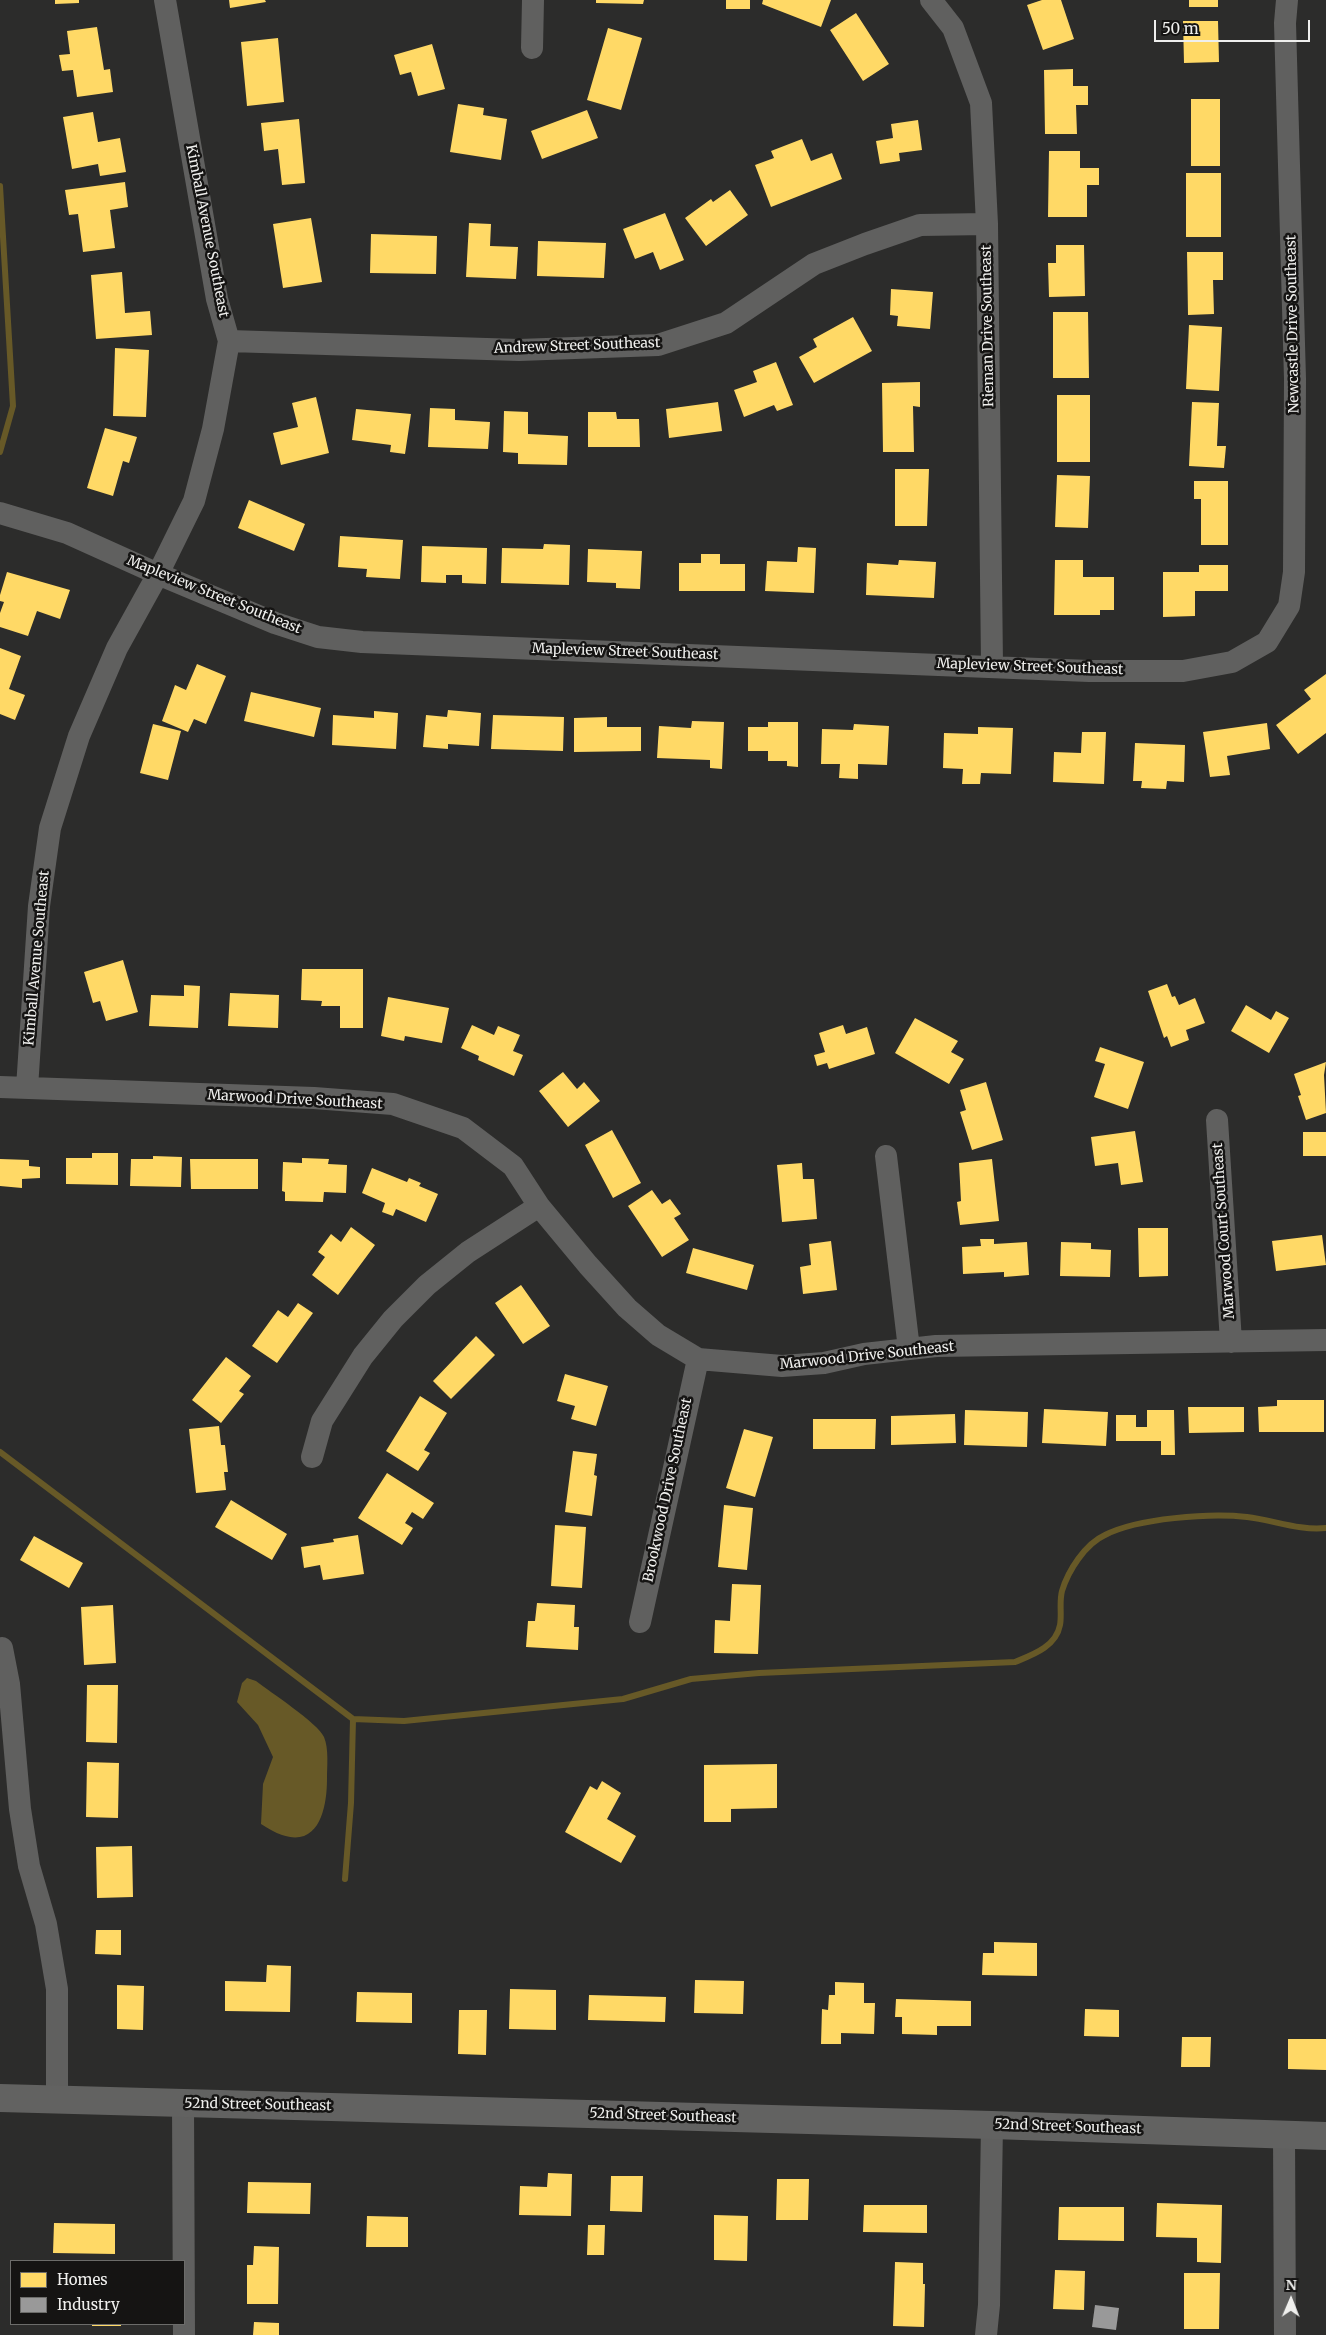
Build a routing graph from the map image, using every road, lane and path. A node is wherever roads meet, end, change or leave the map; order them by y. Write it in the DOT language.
graph roads {
  1 [pos="166,0"];
  2 [pos="533,0"];
  3 [pos="931,0"];
  4 [pos="1287,0"];
  5 [pos="532,48"];
  6 [pos="987,224"];
  7 [pos="229,341"];
  8 [pos="0,513"];
  9 [pos="158,574"];
  10 [pos="1268,642"];
  11 [pos="992,665"];
  12 [pos="0,1087"];
  13 [pos="26,1088"];
  14 [pos="1217,1120"];
  15 [pos="886,1156"];
  16 [pos="539,1206"];
  17 [pos="1326,1340"];
  18 [pos="1231,1342"];
  19 [pos="909,1350"];
  20 [pos="698,1359"];
  21 [pos="312,1457"];
  22 [pos="640,1622"];
  23 [pos="2,1648"];
  24 [pos="0,2098"];
  25 [pos="57,2099"];
  26 [pos="183,2103"];
  27 [pos="992,2125"];
  28 [pos="1284,2135"];
  29 [pos="1326,2136"];
  30 [pos="184,2260"];
  31 [pos="986,2335"];
  32 [pos="1285,2335"];
  1 -- 7 [label="street, Kimball Avenue Southeast"];
  2 -- 5 [label="street"];
  3 -- 6 [label="street, Rieman Drive Southeast"];
  4 -- 10 [label="street, Newcastle Drive Southeast"];
  6 -- 7 [label="street, Andrew Street Southeast"];
  6 -- 11 [label="street, Rieman Drive Southeast"];
  7 -- 9 [label="street, Kimball Avenue Southeast"];
  8 -- 9 [label="street, Mapleview Street Southeast"];
  9 -- 11 [label="street, Mapleview Street Southeast"];
  9 -- 13 [label="street, Kimball Avenue Southeast"];
  10 -- 11 [label="street, Mapleview Street Southeast"];
  12 -- 13 [label="street, Marwood Drive Southeast"];
  13 -- 16 [label="street, Marwood Drive Southeast"];
  14 -- 18 [label="street, Marwood Court Southeast"];
  15 -- 19 [label="street"];
  16 -- 20 [label="street, Marwood Drive Southeast"];
  16 -- 21 [label="street"];
  17 -- 18 [label="street, Marwood Drive Southeast"];
  18 -- 19 [label="street, Marwood Drive Southeast"];
  19 -- 20 [label="street, Marwood Drive Southeast"];
  20 -- 22 [label="street, Brookwood Drive Southeast"];
  23 -- 25 [label="street"];
  24 -- 25 [label="main road, 52nd Street Southeast"];
  25 -- 26 [label="main road, 52nd Street Southeast"];
  26 -- 27 [label="main road, 52nd Street Southeast"];
  26 -- 30 [label="street"];
  27 -- 28 [label="main road, 52nd Street Southeast"];
  27 -- 31 [label="street"];
  28 -- 29 [label="main road, 52nd Street Southeast"];
  28 -- 32 [label="street"];
}
